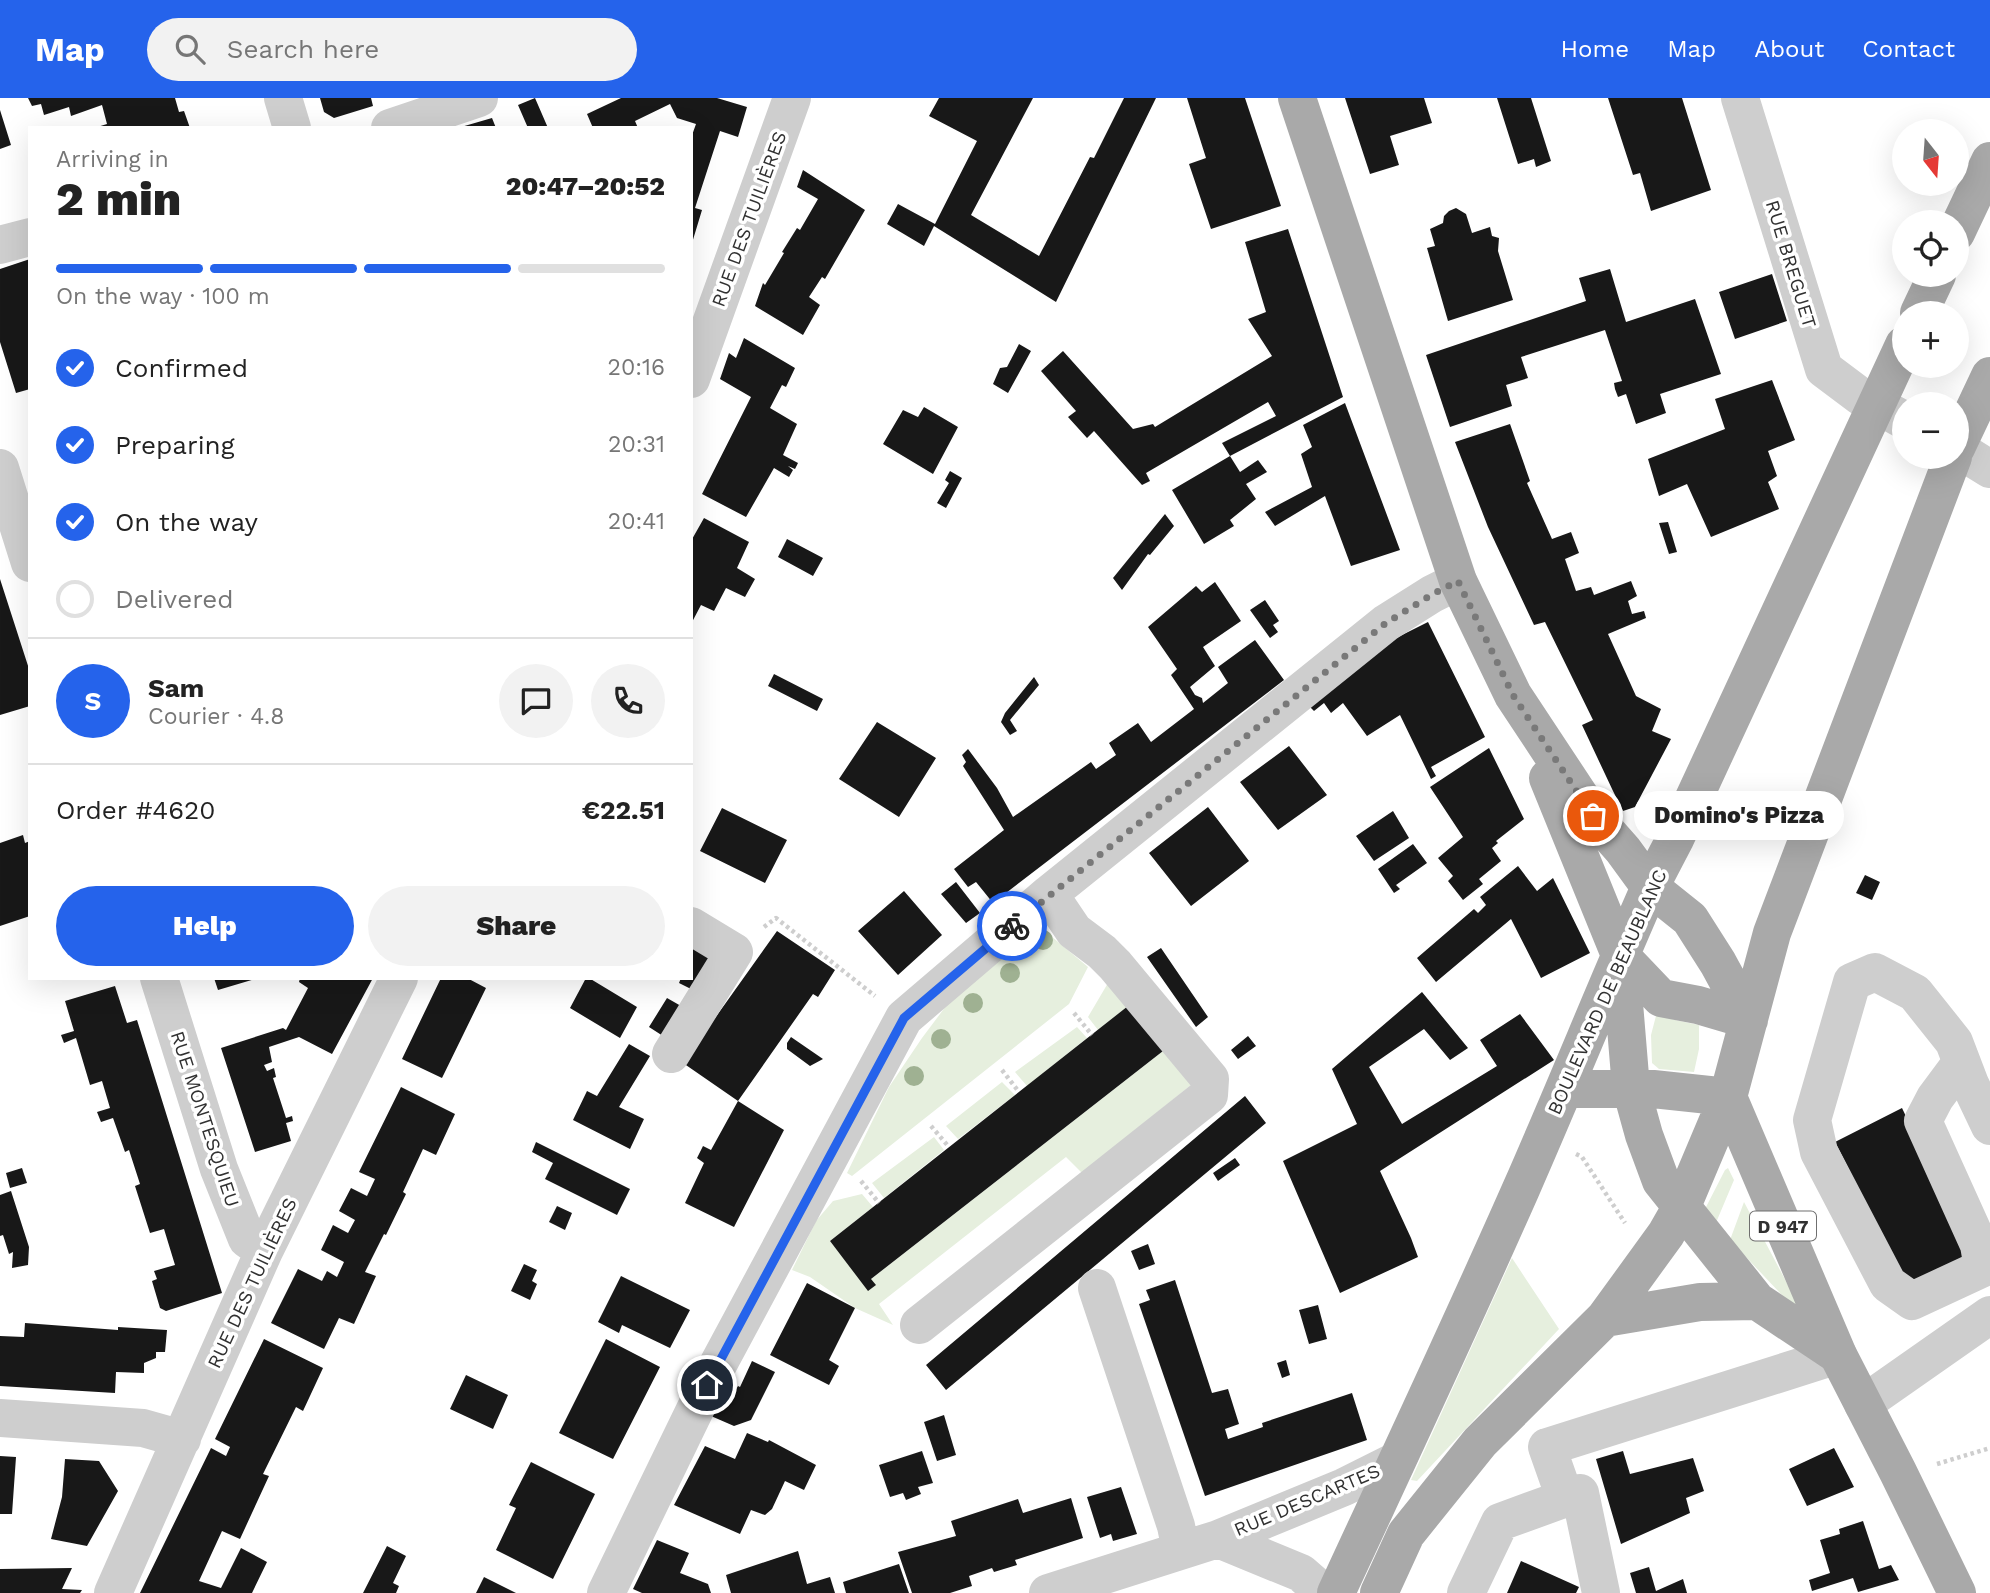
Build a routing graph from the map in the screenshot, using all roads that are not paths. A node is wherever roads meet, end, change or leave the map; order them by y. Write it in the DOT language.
graph roads {
  1 [pos="283,98"];
  2 [pos="479,98"];
  3 [pos="792,98"];
  4 [pos="1297,98"];
  5 [pos="1740,98"];
  6 [pos="291,126"];
  7 [pos="396,126"];
  8 [pos="1990,161"];
  9 [pos="1967,210"];
  10 [pos="28,238"];
  11 [pos="0,245"];
  12 [pos="693,373"];
  13 [pos="1990,376"];
  14 [pos="1897,378"];
  15 [pos="1890,413"];
  16 [pos="1969,420"];
  17 [pos="1969,456"];
  18 [pos="0,468"];
  19 [pos="1948,469"];
  20 [pos="1990,469"];
  21 [pos="28,557"];
  22 [pos="1458,581"];
  23 [pos="1527,717"];
  24 [pos="1650,887"];
  25 [pos="1049,894"];
  26 [pos="693,927"];
  27 [pos="1620,955"];
  28 [pos="160,980"];
  29 [pos="398,980"];
  30 [pos="1749,1020"];
  31 [pos="671,1054"];
  32 [pos="1961,1063"];
  33 [pos="1631,1088"];
  34 [pos="1564,1089"];
  35 [pos="1728,1097"];
  36 [pos="1990,1126"];
  37 [pos="1682,1206"];
  38 [pos="264,1251"];
  39 [pos="1097,1288"];
  40 [pos="1756,1301"];
  41 [pos="1990,1315"];
  42 [pos="1605,1318"];
  43 [pos="919,1325"];
  44 [pos="1838,1355"];
  45 [pos="1863,1404"];
  46 [pos="0,1418"];
  47 [pos="182,1439"];
  48 [pos="1396,1461"];
  49 [pos="1565,1498"];
  50 [pos="1218,1539"];
  51 [pos="1181,1550"];
  52 [pos="113,1593"];
  53 [pos="606,1593"];
  54 [pos="1048,1593"];
  55 [pos="1324,1593"];
  56 [pos="1336,1593"];
  57 [pos="1379,1593"];
  58 [pos="1466,1593"];
  59 [pos="1601,1593"];
  60 [pos="1957,1593"];
  1 -- 6 [label="street"];
  2 -- 7 [label="street"];
  3 -- 12 [label="street, RUE DES TUILIÈRES"];
  4 -- 22 [label="main road"];
  5 -- 15 [label="street, RUE BREGUET"];
  8 -- 9 [label="main road"];
  10 -- 11 [label="street"];
  13 -- 16 [label="main road"];
  14 -- 15 [label="main road, BOULEVARD DE BEAUBLANC"];
  15 -- 24 [label="main road, BOULEVARD DE BEAUBLANC"];
  17 -- 20 [label="street"];
  18 -- 21 [label="street"];
  19 -- 30 [label="main road"];
  22 -- 23 [label="main road"];
  22 -- 25 [label="street"];
  23 -- 24 [label="main road"];
  23 -- 27 [label="main road"];
  24 -- 27 [label="main road, BOULEVARD DE BEAUBLANC"];
  24 -- 30 [label="main road"];
  25 -- 43 [label="street"];
  25 -- 53 [label="street"];
  26 -- 31 [label="street"];
  27 -- 30 [label="main road"];
  27 -- 33 [label="main road"];
  27 -- 34 [label="main road, BOULEVARD DE BEAUBLANC"];
  28 -- 38 [label="street, RUE MONTESQUIEU"];
  29 -- 38 [label="street, RUE DES TUILIÈRES"];
  30 -- 35 [label="main road"];
  32 -- 32 [label="street"];
  32 -- 36 [label="street"];
  33 -- 34 [label="main road"];
  33 -- 35 [label="main road"];
  33 -- 37 [label="main road"];
  34 -- 48 [label="main road, BOULEVARD DE BEAUBLANC"];
  35 -- 37 [label="main road"];
  35 -- 44 [label="main road, D 947"];
  37 -- 40 [label="main road"];
  37 -- 42 [label="main road"];
  38 -- 47 [label="street, RUE DES TUILIÈRES"];
  39 -- 51 [label="street"];
  40 -- 42 [label="main road"];
  40 -- 44 [label="main road"];
  41 -- 45 [label="street"];
  42 -- 57 [label="main road"];
  44 -- 45 [label="main road, D 947"];
  44 -- 49 [label="street"];
  45 -- 60 [label="main road, D 947"];
  46 -- 47 [label="street"];
  47 -- 52 [label="street, RUE DES TUILIÈRES"];
  48 -- 50 [label="street, RUE DESCARTES"];
  48 -- 56 [label="main road, BOULEVARD DE BEAUBLANC"];
  49 -- 58 [label="street"];
  49 -- 59 [label="street"];
  50 -- 51 [label="street, RUE DESCARTES"];
  50 -- 55 [label="street, RUE DESCARTES"];
  51 -- 54 [label="street, RUE DESCARTES"];
}
